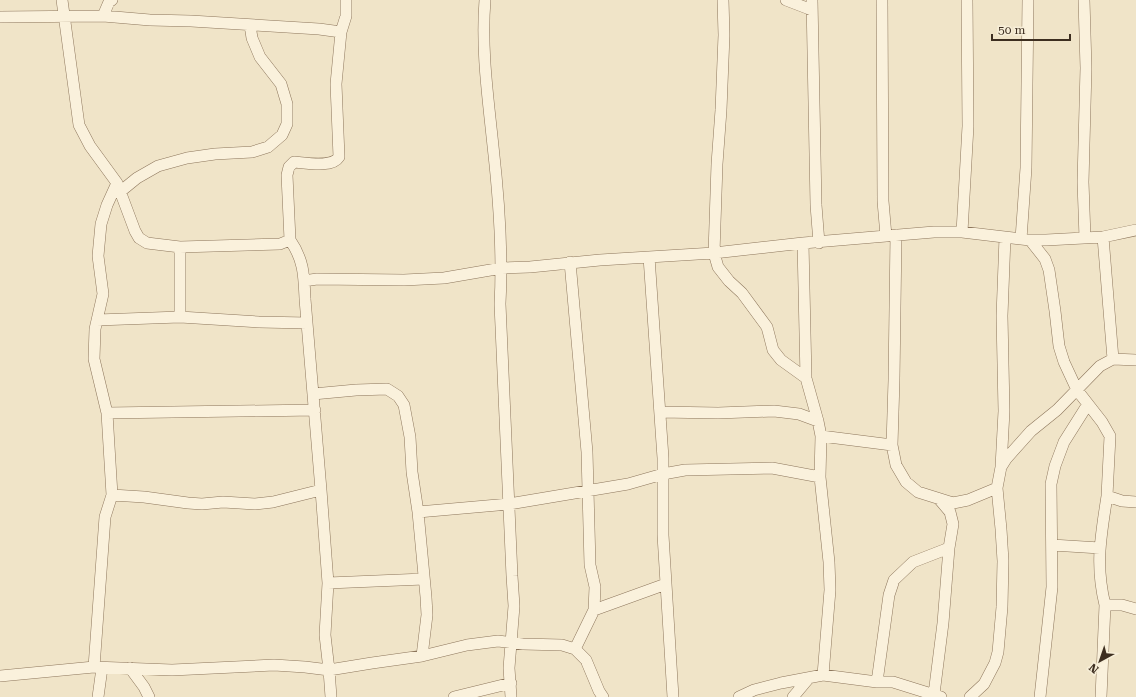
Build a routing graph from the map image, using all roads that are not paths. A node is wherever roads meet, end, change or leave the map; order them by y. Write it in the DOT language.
graph roads {
  1 [pos="62,0"];
  2 [pos="112,0"];
  3 [pos="346,0"];
  4 [pos="484,0"];
  5 [pos="723,0"];
  6 [pos="786,0"];
  7 [pos="882,0"];
  8 [pos="967,0"];
  9 [pos="1028,0"];
  10 [pos="1084,0"];
  11 [pos="812,5"];
  12 [pos="63,16"];
  13 [pos="103,16"];
  14 [pos="0,17"];
  15 [pos="250,25"];
  16 [pos="341,32"];
  17 [pos="119,187"];
  18 [pos="1136,230"];
  19 [pos="962,232"];
  20 [pos="891,236"];
  21 [pos="1005,237"];
  22 [pos="1103,237"];
  23 [pos="1084,238"];
  24 [pos="1026,239"];
  25 [pos="290,240"];
  26 [pos="803,243"];
  27 [pos="819,243"];
  28 [pos="180,247"];
  29 [pos="714,253"];
  30 [pos="649,257"];
  31 [pos="570,262"];
  32 [pos="502,268"];
  33 [pos="304,281"];
  34 [pos="180,317"];
  35 [pos="97,320"];
  36 [pos="307,323"];
  37 [pos="1113,359"];
  38 [pos="1136,360"];
  39 [pos="806,378"];
  40 [pos="1077,390"];
  41 [pos="313,394"];
  42 [pos="1088,404"];
  43 [pos="315,410"];
  44 [pos="660,412"];
  45 [pos="107,413"];
  46 [pos="818,421"];
  47 [pos="821,436"];
  48 [pos="892,445"];
  49 [pos="1001,466"];
  50 [pos="663,474"];
  51 [pos="820,477"];
  52 [pos="996,488"];
  53 [pos="321,490"];
  54 [pos="588,490"];
  55 [pos="112,495"];
  56 [pos="1107,496"];
  57 [pos="939,499"];
  58 [pos="1136,502"];
  59 [pos="509,504"];
  60 [pos="418,512"];
  61 [pos="1052,545"];
  62 [pos="949,548"];
  63 [pos="1100,548"];
  64 [pos="424,579"];
  65 [pos="328,583"];
  66 [pos="666,584"];
  67 [pos="1105,604"];
  68 [pos="1136,609"];
  69 [pos="594,610"];
  70 [pos="512,643"];
  71 [pos="575,649"];
  72 [pos="422,656"];
  73 [pos="98,667"];
  74 [pos="130,668"];
  75 [pos="329,670"];
  76 [pos="823,675"];
  77 [pos="0,676"];
  78 [pos="809,678"];
  79 [pos="877,682"];
  80 [pos="511,683"];
  81 [pos="938,695"];
  82 [pos="98,697"];
  83 [pos="149,697"];
  84 [pos="331,697"];
  85 [pos="454,697"];
  86 [pos="511,697"];
  87 [pos="604,697"];
  88 [pos="673,697"];
  89 [pos="739,697"];
  90 [pos="793,697"];
  91 [pos="970,697"];
  92 [pos="1040,697"];
  93 [pos="1101,697"];
  1 -- 12 [label="street"];
  2 -- 13 [label="street"];
  3 -- 16 [label="street"];
  4 -- 32 [label="street"];
  5 -- 29 [label="street"];
  6 -- 11 [label="street"];
  7 -- 20 [label="street"];
  8 -- 19 [label="street"];
  9 -- 24 [label="street"];
  10 -- 23 [label="street"];
  11 -- 27 [label="street"];
  12 -- 13 [label="street"];
  12 -- 14 [label="street"];
  12 -- 17 [label="street"];
  13 -- 15 [label="street"];
  15 -- 16 [label="street"];
  15 -- 17 [label="street"];
  16 -- 25 [label="street"];
  17 -- 28 [label="street"];
  17 -- 35 [label="street"];
  18 -- 22 [label="street"];
  19 -- 20 [label="street"];
  19 -- 21 [label="street"];
  20 -- 27 [label="street"];
  20 -- 48 [label="street"];
  21 -- 24 [label="street"];
  21 -- 49 [label="street"];
  22 -- 23 [label="street"];
  22 -- 37 [label="street"];
  23 -- 24 [label="street"];
  24 -- 40 [label="street"];
  25 -- 28 [label="street"];
  25 -- 33 [label="street"];
  26 -- 27 [label="street"];
  26 -- 29 [label="street"];
  26 -- 39 [label="street"];
  28 -- 34 [label="street"];
  29 -- 30 [label="street"];
  29 -- 39 [label="street"];
  30 -- 31 [label="street"];
  30 -- 44 [label="street"];
  31 -- 32 [label="street"];
  31 -- 54 [label="street"];
  32 -- 33 [label="street"];
  32 -- 59 [label="street"];
  33 -- 36 [label="street"];
  34 -- 35 [label="street"];
  34 -- 36 [label="street"];
  35 -- 45 [label="street"];
  36 -- 41 [label="street"];
  37 -- 38 [label="street"];
  37 -- 40 [label="street"];
  39 -- 46 [label="street"];
  40 -- 42 [label="street"];
  40 -- 49 [label="street"];
  41 -- 43 [label="street"];
  41 -- 60 [label="street"];
  42 -- 56 [label="street"];
  42 -- 61 [label="street"];
  43 -- 45 [label="street"];
  43 -- 53 [label="street"];
  44 -- 46 [label="street"];
  44 -- 50 [label="street"];
  45 -- 55 [label="street"];
  46 -- 47 [label="street"];
  47 -- 48 [label="street"];
  47 -- 51 [label="street"];
  48 -- 57 [label="street"];
  49 -- 52 [label="street"];
  50 -- 51 [label="street"];
  50 -- 54 [label="street"];
  50 -- 66 [label="street"];
  51 -- 76 [label="street"];
  52 -- 57 [label="street"];
  52 -- 91 [label="street"];
  53 -- 55 [label="street"];
  53 -- 65 [label="street"];
  54 -- 59 [label="street"];
  54 -- 69 [label="street"];
  55 -- 73 [label="street"];
  56 -- 58 [label="street"];
  56 -- 63 [label="street"];
  57 -- 62 [label="street"];
  59 -- 60 [label="street"];
  59 -- 70 [label="street"];
  60 -- 64 [label="street"];
  61 -- 63 [label="street"];
  61 -- 92 [label="street"];
  62 -- 79 [label="street"];
  62 -- 81 [label="street"];
  63 -- 67 [label="street"];
  64 -- 65 [label="street"];
  64 -- 72 [label="street"];
  65 -- 75 [label="street"];
  66 -- 69 [label="street"];
  66 -- 88 [label="street"];
  67 -- 68 [label="street"];
  67 -- 93 [label="street"];
  69 -- 71 [label="street"];
  70 -- 71 [label="street"];
  70 -- 72 [label="street"];
  70 -- 80 [label="street"];
  71 -- 87 [label="street"];
  72 -- 75 [label="street"];
  73 -- 74 [label="street"];
  73 -- 77 [label="street"];
  73 -- 82 [label="street"];
  74 -- 75 [label="street"];
  74 -- 83 [label="street"];
  75 -- 84 [label="street"];
  76 -- 78 [label="street"];
  76 -- 79 [label="street"];
  78 -- 89 [label="street"];
  78 -- 90 [label="street"];
  79 -- 81 [label="street"];
  80 -- 85 [label="street"];
  80 -- 86 [label="street"];
}
